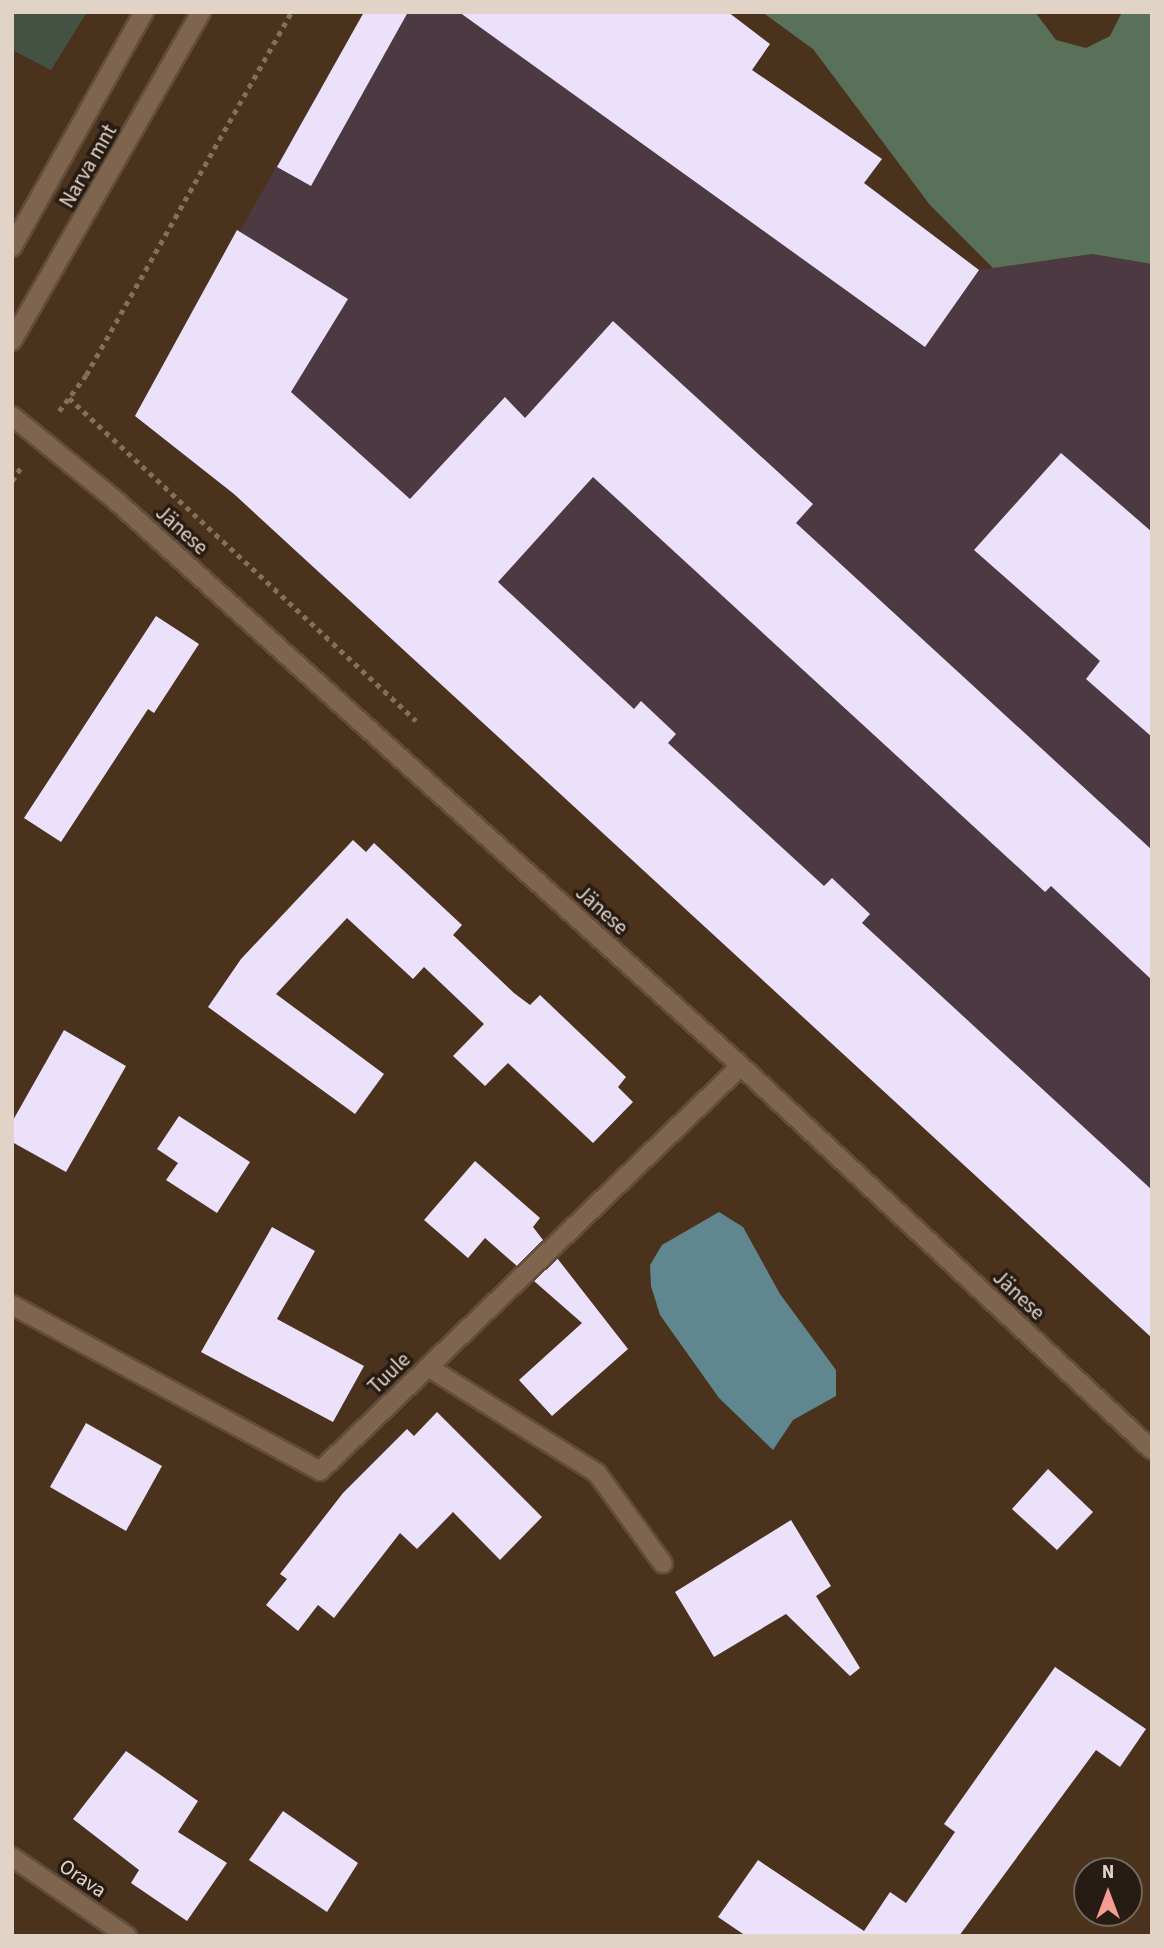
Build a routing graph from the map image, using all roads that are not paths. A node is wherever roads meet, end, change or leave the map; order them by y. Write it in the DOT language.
graph roads {
  1 [pos="144,12"];
  2 [pos="201,12"];
  3 [pos="12,247"];
  4 [pos="12,341"];
  5 [pos="12,416"];
  6 [pos="741,1066"];
  7 [pos="12,1305"];
  8 [pos="428,1367"];
  9 [pos="1152,1450"];
  10 [pos="663,1564"];
  11 [pos="12,1857"];
  12 [pos="127,1936"];
  1 -- 3 [label="street, Narva mnt"];
  2 -- 4 [label="street, Narva mnt"];
  5 -- 6 [label="street, Jänese"];
  6 -- 8 [label="street, Tuule"];
  6 -- 9 [label="street, Jänese"];
  7 -- 8 [label="street, Tuule"];
  8 -- 10 [label="street"];
  11 -- 12 [label="street, Orava"];
}
